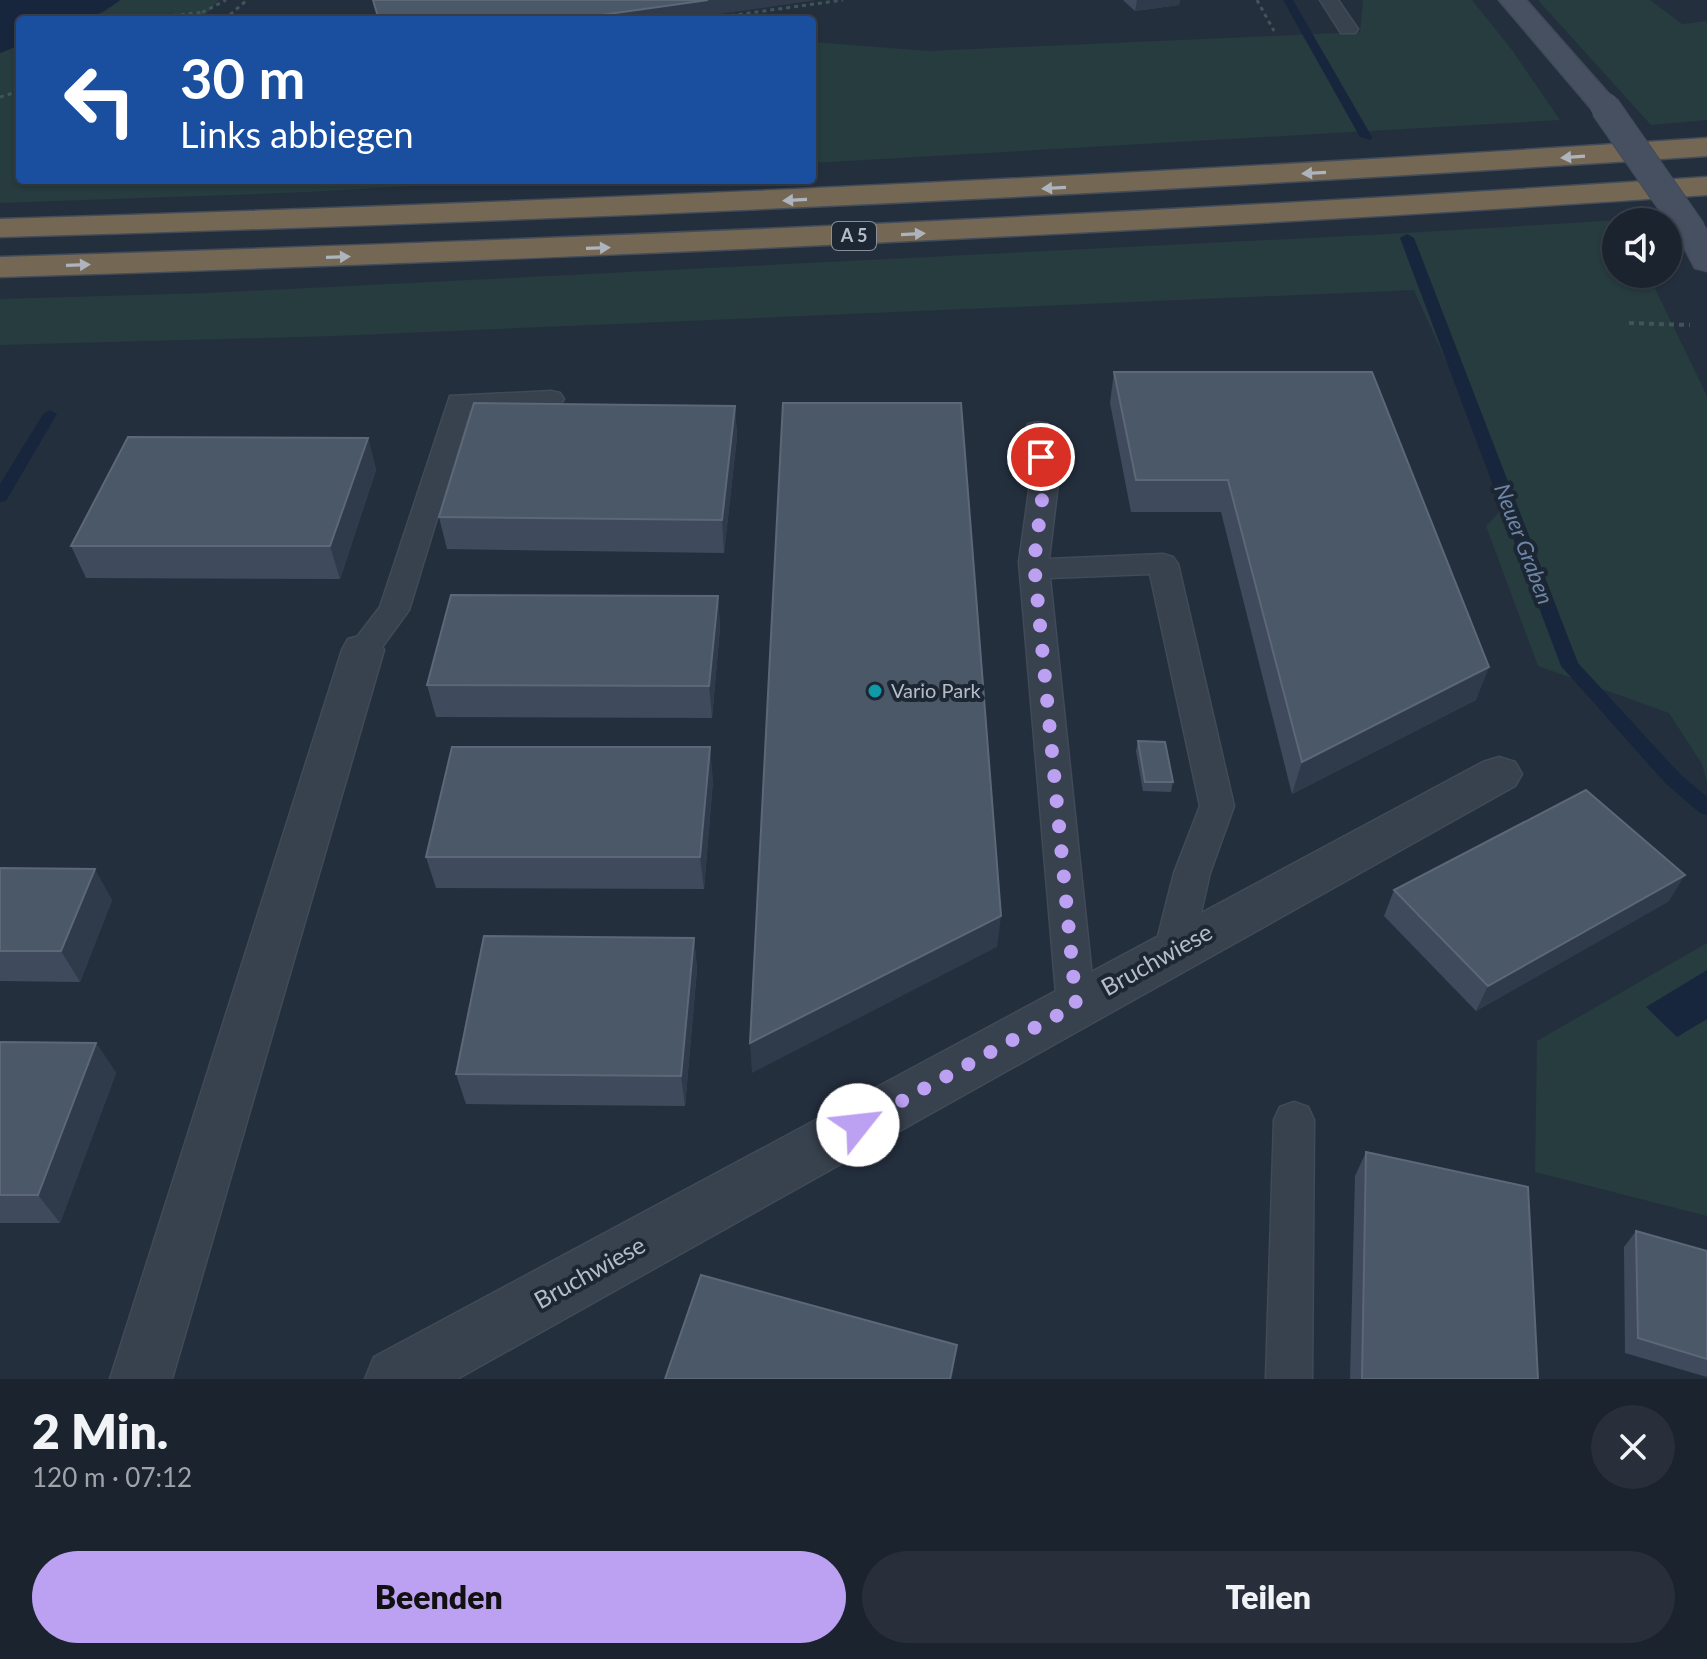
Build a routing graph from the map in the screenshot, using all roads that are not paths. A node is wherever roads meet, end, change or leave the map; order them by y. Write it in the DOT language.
graph roads {
  1 [pos="1329,0"];
  2 [pos="1512,0"];
  3 [pos="1348,29"];
  4 [pos="1707,147"];
  5 [pos="1707,186"];
  6 [pos="0,228"];
  7 [pos="1707,261"];
  8 [pos="0,267"];
  9 [pos="551,399"];
  10 [pos="1038,430"];
  11 [pos="1035,569"];
  12 [pos="363,650"];
  13 [pos="1499,774"];
  14 [pos="1173,952"];
  15 [pos="1076,1005"];
  16 [pos="1294,1120"];
  17 [pos="141,1379"];
  18 [pos="396,1379"];
  19 [pos="1289,1379"];
  1 -- 3 [label="lane"];
  2 -- 7 [label="main road, bridge"];
  4 -- 6 [label="highway, A 5, one-way"];
  8 -- 5 [label="highway, A 5, one-way"];
  9 -- 12 [label="lane"];
  10 -- 11 [label="lane"];
  11 -- 14 [label="lane"];
  11 -- 15 [label="lane"];
  12 -- 17 [label="street"];
  13 -- 14 [label="street, Bruchwiese"];
  14 -- 15 [label="street, Bruchwiese"];
  15 -- 18 [label="street, Bruchwiese"];
  16 -- 19 [label="lane"];
}
